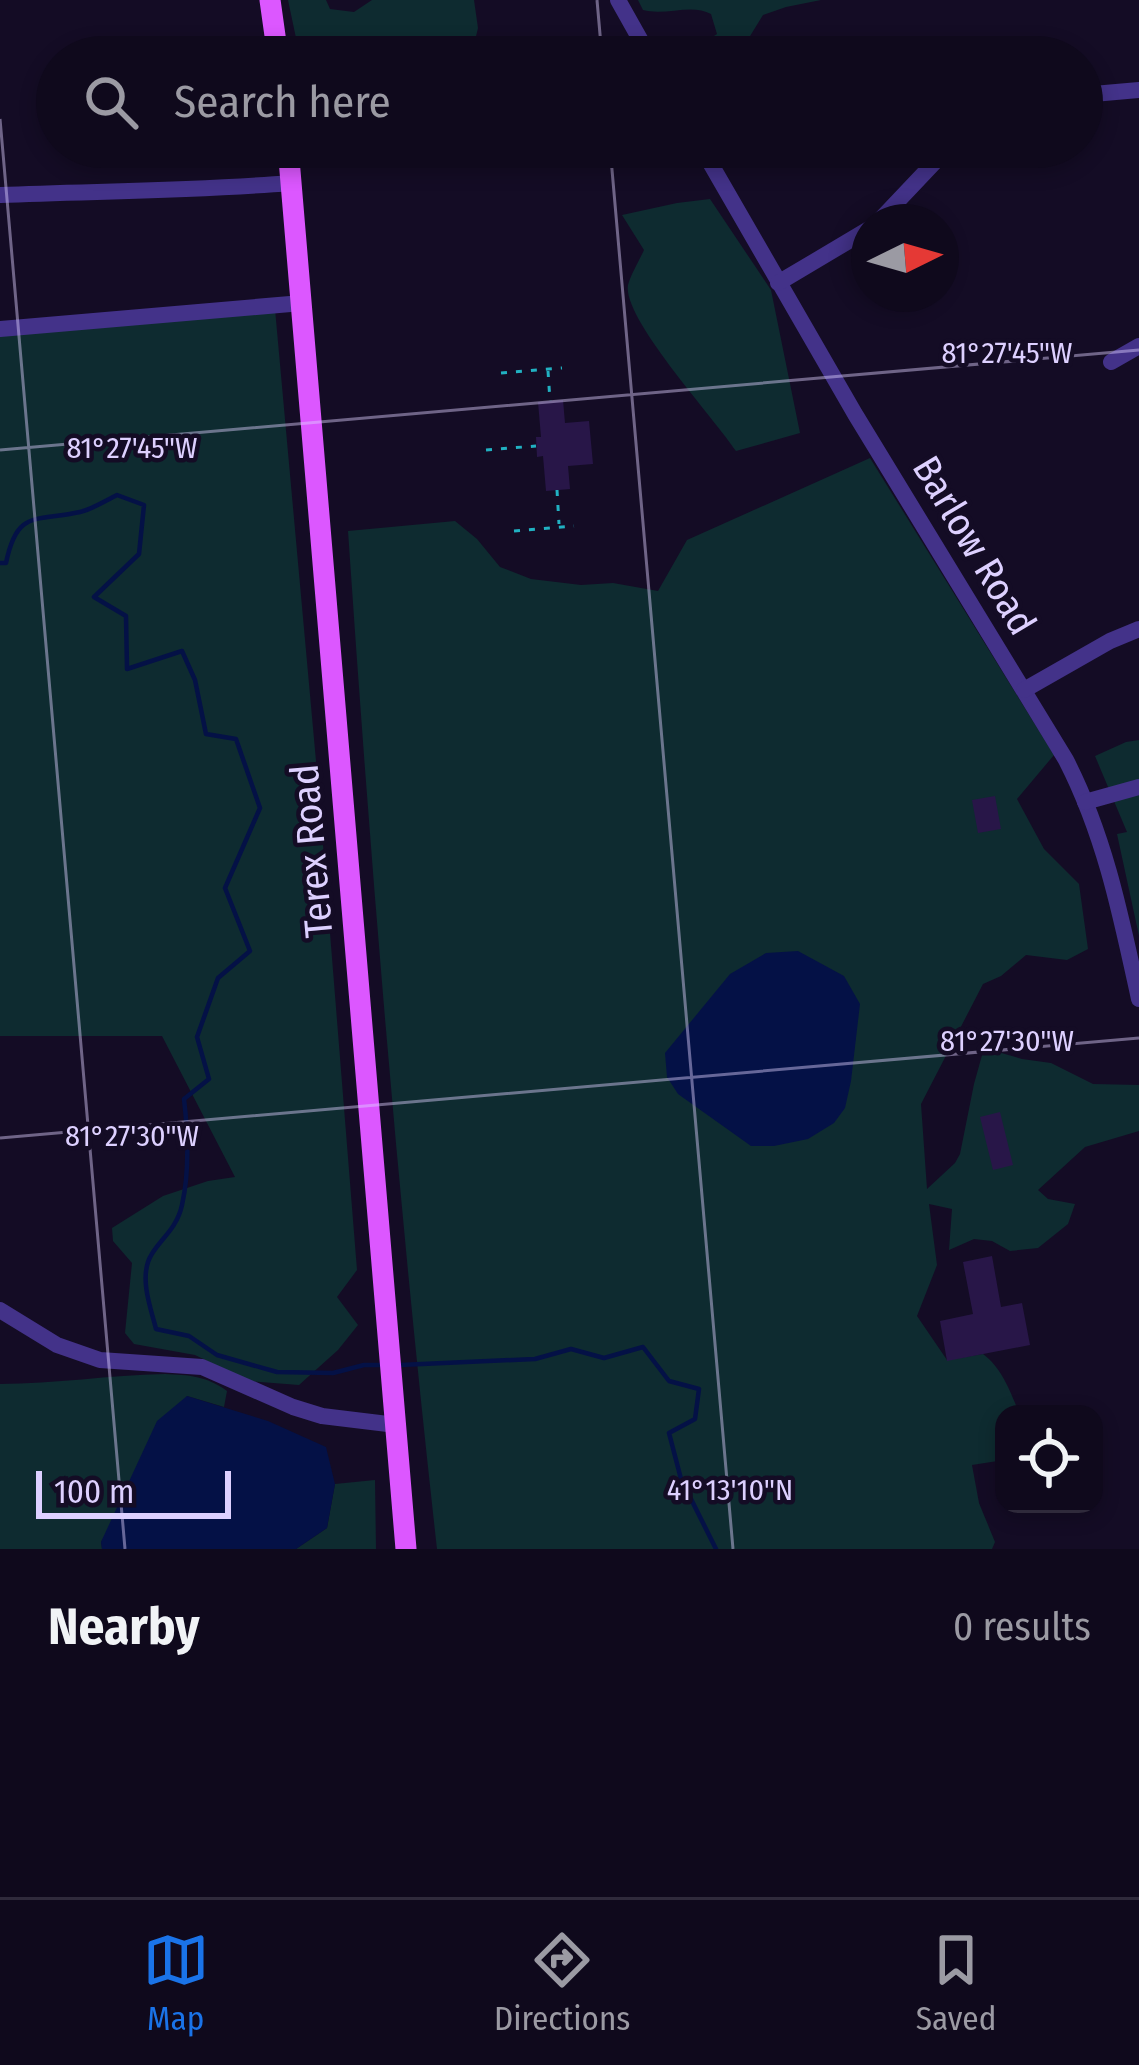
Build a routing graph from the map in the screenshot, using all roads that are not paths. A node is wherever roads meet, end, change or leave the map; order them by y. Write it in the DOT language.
graph roads {
  1 [pos="270,0"];
  2 [pos="618,0"];
  3 [pos="275,36"];
  4 [pos="638,36"];
  5 [pos="1139,90"];
  6 [pos="1103,93"];
  7 [pos="290,168"];
  8 [pos="713,168"];
  9 [pos="929,168"];
  10 [pos="291,183"];
  11 [pos="0,195"];
  12 [pos="895,204"];
  13 [pos="851,240"];
  14 [pos="778,283"];
  15 [pos="302,303"];
  16 [pos="0,329"];
  17 [pos="1139,346"];
  18 [pos="1112,362"];
  19 [pos="1139,629"];
  20 [pos="1024,690"];
  21 [pos="1139,788"];
  22 [pos="1085,802"];
  23 [pos="1139,999"];
  24 [pos="0,1310"];
  25 [pos="396,1425"];
  26 [pos="406,1549"];
  1 -- 3 [label="main road"];
  2 -- 4 [label="street"];
  5 -- 6 [label="street"];
  7 -- 10 [label="main road, Terex Road"];
  8 -- 14 [label="street, Barlow Road"];
  9 -- 12 [label="street"];
  10 -- 11 [label="street"];
  10 -- 15 [label="main road, Terex Road"];
  13 -- 14 [label="street"];
  14 -- 20 [label="street, Barlow Road"];
  15 -- 16 [label="street"];
  15 -- 25 [label="main road, Terex Road"];
  17 -- 18 [label="street"];
  19 -- 20 [label="street"];
  20 -- 22 [label="street, Barlow Road"];
  21 -- 22 [label="street"];
  22 -- 23 [label="street, Barlow Road"];
  24 -- 25 [label="street"];
  25 -- 26 [label="main road, Terex Road"];
}
